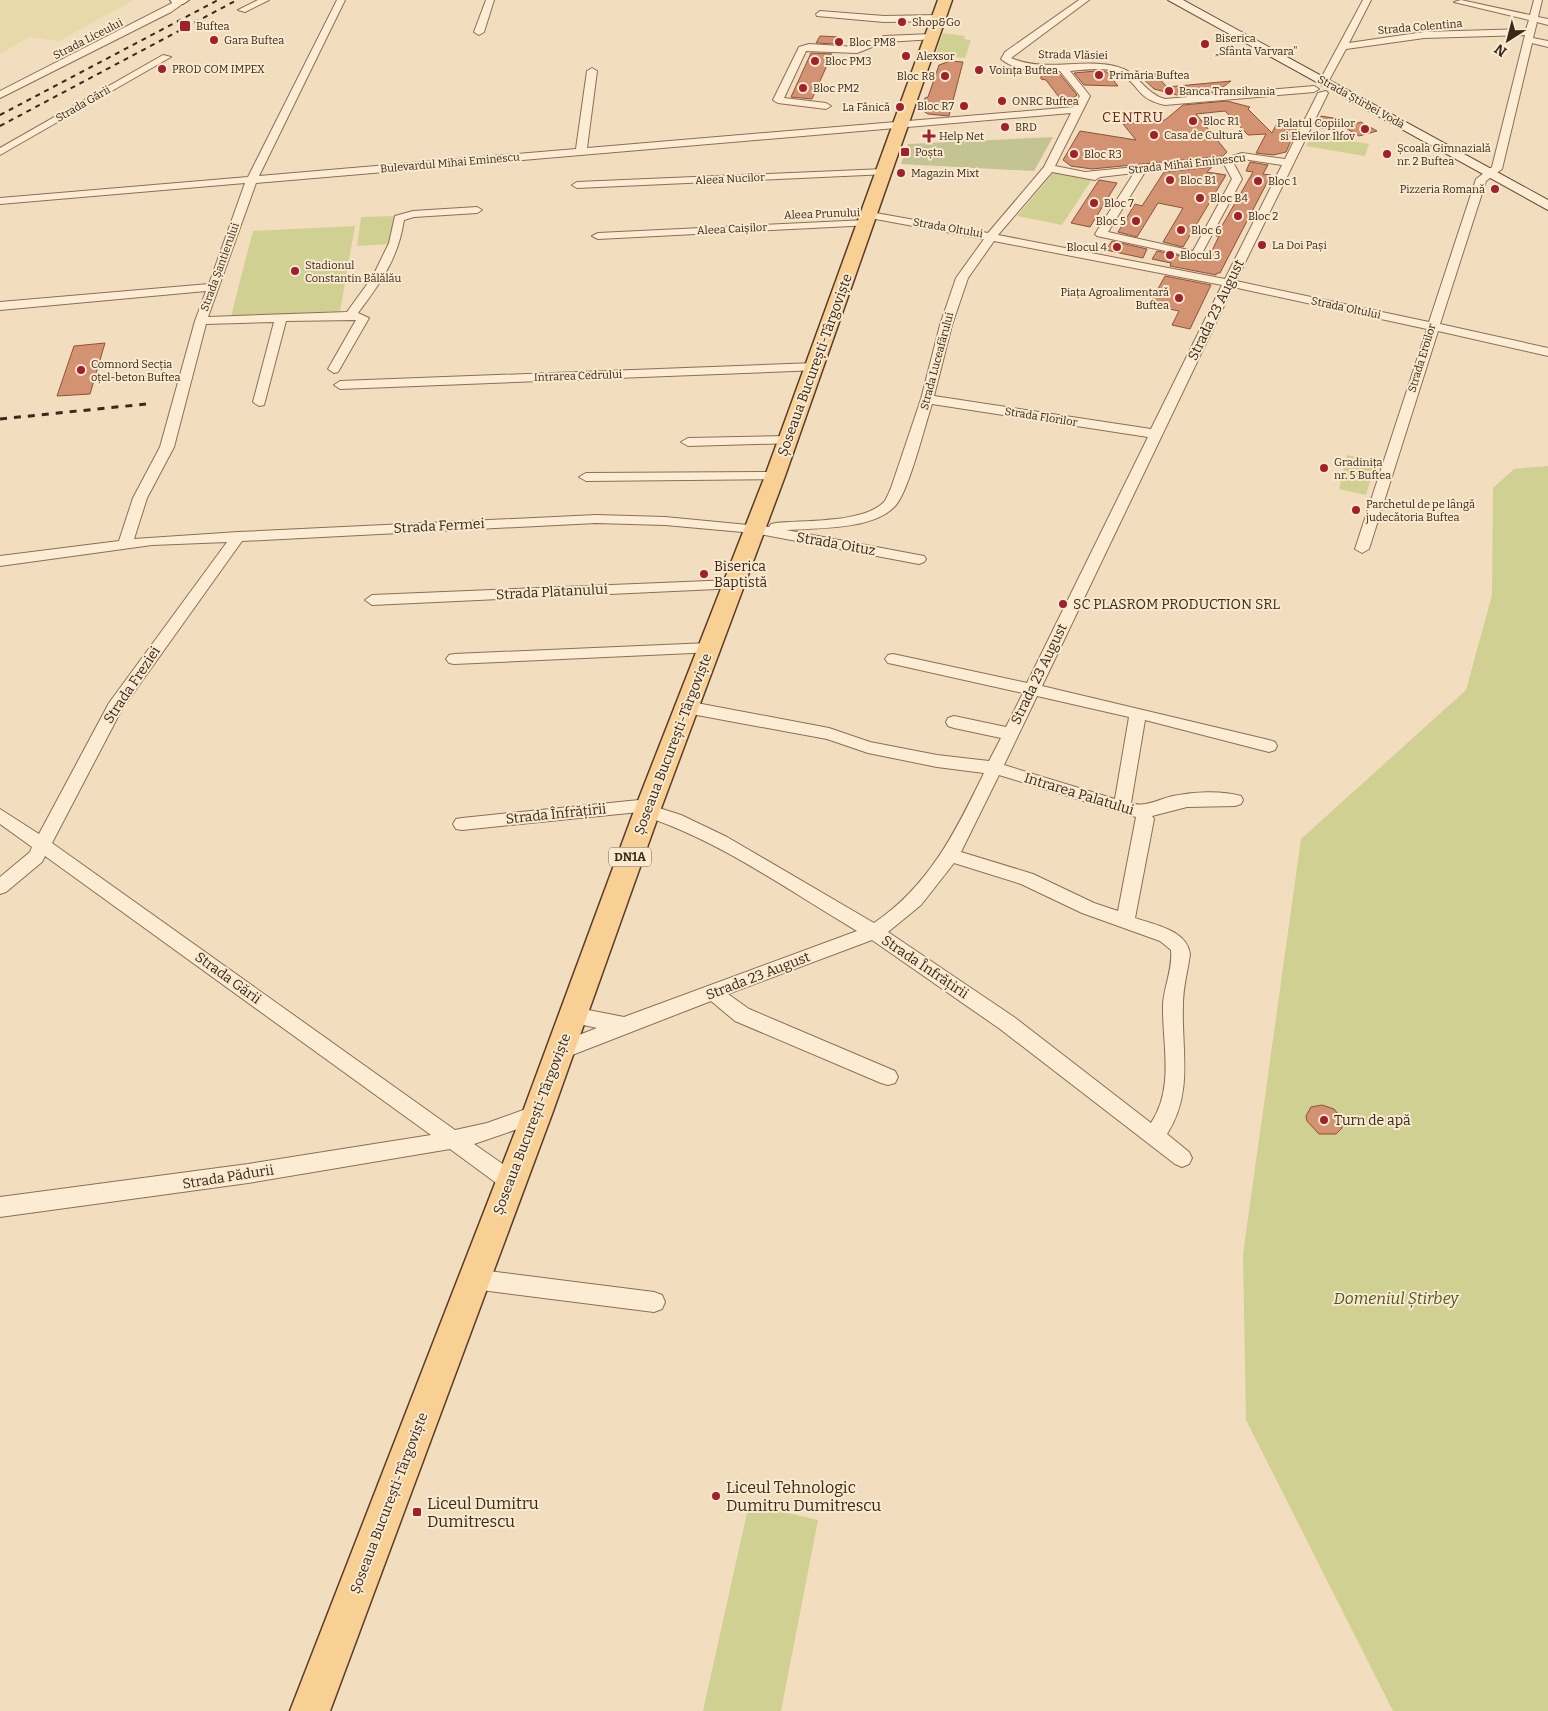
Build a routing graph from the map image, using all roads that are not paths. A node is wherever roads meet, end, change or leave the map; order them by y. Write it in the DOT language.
graph roads {
  1 [pos="176,0"];
  2 [pos="184,0"];
  3 [pos="265,0"];
  4 [pos="341,0"];
  5 [pos="490,0"];
  6 [pos="1085,0"];
  7 [pos="1174,0"];
  8 [pos="1367,0"];
  9 [pos="1538,0"];
  10 [pos="1458,2"];
  11 [pos="242,10"];
  12 [pos="820,14"];
  13 [pos="939,18"];
  14 [pos="1534,20"];
  15 [pos="1548,22"];
  16 [pos="479,32"];
  17 [pos="1530,36"];
  18 [pos="1548,44"];
  19 [pos="1342,46"];
  20 [pos="166,57"];
  21 [pos="1063,68"];
  22 [pos="592,71"];
  23 [pos="1320,88"];
  24 [pos="0,96"];
  25 [pos="826,106"];
  26 [pos="1077,110"];
  27 [pos="905,116"];
  28 [pos="944,122"];
  29 [pos="0,152"];
  30 [pos="580,153"];
  31 [pos="1227,161"];
  32 [pos="1288,163"];
  33 [pos="1049,168"];
  34 [pos="1142,169"];
  35 [pos="884,172"];
  36 [pos="1491,173"];
  37 [pos="1085,175"];
  38 [pos="252,180"];
  39 [pos="1133,184"];
  40 [pos="577,185"];
  41 [pos="0,201"];
  42 [pos="1548,206"];
  43 [pos="477,210"];
  44 [pos="865,216"];
  45 [pos="598,236"];
  46 [pos="992,236"];
  47 [pos="1153,246"];
  48 [pos="1143,266"];
  49 [pos="1229,283"];
  50 [pos="213,287"];
  51 [pos="0,306"];
  52 [pos="351,314"];
  53 [pos="281,317"];
  54 [pos="201,321"];
  55 [pos="1432,326"];
  56 [pos="1548,352"];
  57 [pos="815,367"];
  58 [pos="334,370"];
  59 [pos="340,385"];
  60 [pos="927,399"];
  61 [pos="259,402"];
  62 [pos="1156,434"];
  63 [pos="788,440"];
  64 [pos="688,442"];
  65 [pos="775,476"];
  66 [pos="586,477"];
  67 [pos="754,529"];
  68 [pos="238,536"];
  69 [pos="125,544"];
  70 [pos="1362,549"];
  71 [pos="919,559"];
  72 [pos="0,560"];
  73 [pos="733,585"];
  74 [pos="372,600"];
  75 [pos="709,648"];
  76 [pos="454,659"];
  77 [pos="893,659"];
  78 [pos="1033,688"];
  79 [pos="686,707"];
  80 [pos="1138,712"];
  81 [pos="954,722"];
  82 [pos="1011,734"];
  83 [pos="1269,746"];
  84 [pos="994,768"];
  85 [pos="1235,800"];
  86 [pos="648,808"];
  87 [pos="1122,808"];
  88 [pos="1142,813"];
  89 [pos="0,815"];
  90 [pos="462,824"];
  91 [pos="43,846"];
  92 [pos="951,855"];
  93 [pos="0,887"];
  94 [pos="1125,922"];
  95 [pos="874,932"];
  96 [pos="715,992"];
  97 [pos="573,1015"];
  98 [pos="624,1025"];
  99 [pos="560,1051"];
  100 [pos="888,1077"];
  101 [pos="537,1114"];
  102 [pos="1154,1136"];
  103 [pos="456,1140"];
  104 [pos="1182,1158"];
  105 [pos="510,1180"];
  106 [pos="0,1207"];
  107 [pos="473,1279"];
  108 [pos="654,1302"];
  109 [pos="310,1711"];
  1 -- 2 [label="street"];
  2 -- 24 [label="street, Strada Liceului"];
  3 -- 11 [label="street"];
  4 -- 38 [label="street, Strada Șantierului"];
  5 -- 16 [label="street"];
  6 -- 21 [label="street, Strada Vlăsiei"];
  7 -- 23 [label="street, Strada Știrbei Vodă"];
  8 -- 19 [label="street, Strada 23 August"];
  9 -- 14 [label="street, Strada Eroilor"];
  10 -- 14 [label="street"];
  12 -- 13 [label="street"];
  13 -- 25 [label="street"];
  13 -- 27 [label="main road, Șoseaua București-Târgoviște / DN1A"];
  14 -- 15 [label="street"];
  14 -- 17 [label="street, Strada Eroilor"];
  17 -- 18 [label="street, Strada Colentina"];
  17 -- 19 [label="street, Strada Colentina"];
  17 -- 36 [label="street, Strada Eroilor"];
  19 -- 23 [label="street, Strada 23 August"];
  20 -- 29 [label="street, Strada Gării"];
  21 -- 23 [label="street, Strada Vlăsiei"];
  21 -- 26 [label="street"];
  22 -- 30 [label="street"];
  23 -- 32 [label="street, Strada 23 August"];
  23 -- 36 [label="street, Strada Știrbei Vodă"];
  26 -- 28 [label="street"];
  26 -- 33 [label="street, Strada Luceafărului"];
  27 -- 28 [label="street"];
  27 -- 28 [label="street"];
  27 -- 30 [label="street, Bulevardul Mihai Eminescu"];
  27 -- 35 [label="main road, Șoseaua București-Târgoviște / DN1A"];
  30 -- 38 [label="street, Bulevardul Mihai Eminescu"];
  31 -- 32 [label="street, Strada Mihai Eminescu"];
  31 -- 34 [label="street, Strada Mihai Eminescu"];
  31 -- 47 [label="street"];
  32 -- 49 [label="street, Strada 23 August"];
  33 -- 37 [label="street"];
  33 -- 46 [label="street, Strada Luceafărului"];
  34 -- 37 [label="street, Strada Mihai Eminescu"];
  34 -- 39 [label="street"];
  35 -- 40 [label="street, Aleea Nucilor"];
  35 -- 44 [label="main road, Șoseaua București-Târgoviște / DN1A"];
  36 -- 42 [label="street, Strada Știrbei Vodă"];
  36 -- 55 [label="street, Strada Eroilor"];
  37 -- 39 [label="street"];
  38 -- 41 [label="street, Bulevardul Mihai Eminescu"];
  38 -- 50 [label="street, Strada Șantierului"];
  39 -- 47 [label="street"];
  43 -- 52 [label="street"];
  44 -- 45 [label="street, Aleea Caișilor"];
  44 -- 46 [label="street, Strada Oltului"];
  44 -- 57 [label="main road, Șoseaua București-Târgoviște / DN1A"];
  46 -- 48 [label="street, Strada Oltului"];
  46 -- 60 [label="street, Strada Luceafărului"];
  47 -- 48 [label="street"];
  48 -- 49 [label="street, Strada Oltului"];
  49 -- 55 [label="street, Strada Oltului"];
  49 -- 62 [label="street, Strada 23 August"];
  50 -- 51 [label="street"];
  50 -- 54 [label="street, Strada Șantierului"];
  52 -- 53 [label="street"];
  52 -- 58 [label="street"];
  53 -- 54 [label="street"];
  53 -- 61 [label="street"];
  54 -- 69 [label="street, Strada Șantierului"];
  55 -- 56 [label="street, Strada Oltului"];
  55 -- 70 [label="street, Strada Eroilor"];
  57 -- 59 [label="street, Intrarea Cedrului"];
  57 -- 63 [label="main road, Șoseaua București-Târgoviște / DN1A"];
  60 -- 62 [label="street, Strada Florilor"];
  60 -- 67 [label="street, Strada Luceafărului"];
  62 -- 78 [label="street, Strada 23 August"];
  63 -- 64 [label="street"];
  63 -- 65 [label="main road, Șoseaua București-Târgoviște / DN1A"];
  65 -- 66 [label="street"];
  65 -- 67 [label="main road, Șoseaua București-Târgoviște / DN1A"];
  67 -- 68 [label="street, Strada Fermei"];
  67 -- 71 [label="street, Strada Oituz"];
  67 -- 73 [label="main road, Șoseaua București-Târgoviște / DN1A"];
  68 -- 69 [label="street, Strada Fermei"];
  68 -- 91 [label="street, Strada Freziei"];
  69 -- 72 [label="street, Strada Fermei"];
  73 -- 74 [label="street, Strada Platanului"];
  73 -- 75 [label="main road, Șoseaua București-Târgoviște / DN1A"];
  75 -- 76 [label="street"];
  75 -- 79 [label="main road, Șoseaua București-Târgoviște / DN1A"];
  77 -- 78 [label="street"];
  78 -- 80 [label="street"];
  78 -- 82 [label="street, Strada 23 August"];
  79 -- 84 [label="street, Intrarea Palatului"];
  79 -- 86 [label="main road, Șoseaua București-Târgoviște / DN1A"];
  80 -- 83 [label="street"];
  80 -- 87 [label="street"];
  81 -- 82 [label="street"];
  82 -- 84 [label="street, Strada 23 August"];
  84 -- 87 [label="street, Intrarea Palatului"];
  84 -- 92 [label="street, Strada 23 August"];
  85 -- 88 [label="street"];
  86 -- 90 [label="street, Strada Înfrățirii"];
  86 -- 95 [label="street, Strada Înfrățirii"];
  86 -- 97 [label="main road, Șoseaua București-Târgoviște / DN1A"];
  87 -- 88 [label="street, Intrarea Palatului"];
  88 -- 94 [label="street, Intrarea Palatului"];
  89 -- 91 [label="street, Strada Gării"];
  91 -- 93 [label="street, Strada Freziei"];
  91 -- 103 [label="street, Strada Gării"];
  92 -- 94 [label="street"];
  92 -- 95 [label="street, Strada 23 August"];
  94 -- 102 [label="street"];
  95 -- 96 [label="street, Strada 23 August"];
  95 -- 102 [label="street, Strada Înfrățirii"];
  96 -- 98 [label="street, Strada 23 August"];
  96 -- 100 [label="street"];
  97 -- 98 [label="street"];
  97 -- 99 [label="main road, Șoseaua București-Târgoviște / DN1A"];
  98 -- 99 [label="street, Strada 23 August"];
  99 -- 101 [label="main road, Șoseaua București-Târgoviște / DN1A"];
  101 -- 103 [label="street, Strada Pădurii"];
  101 -- 105 [label="main road, Șoseaua București-Târgoviște / DN1A"];
  102 -- 104 [label="street, Strada Înfrățirii"];
  103 -- 105 [label="street, Strada Gării"];
  103 -- 106 [label="street, Strada Pădurii"];
  105 -- 107 [label="main road, Șoseaua București-Târgoviște / DN1A"];
  107 -- 108 [label="street"];
  107 -- 109 [label="main road, Șoseaua București-Târgoviște / DN1A"];
}
